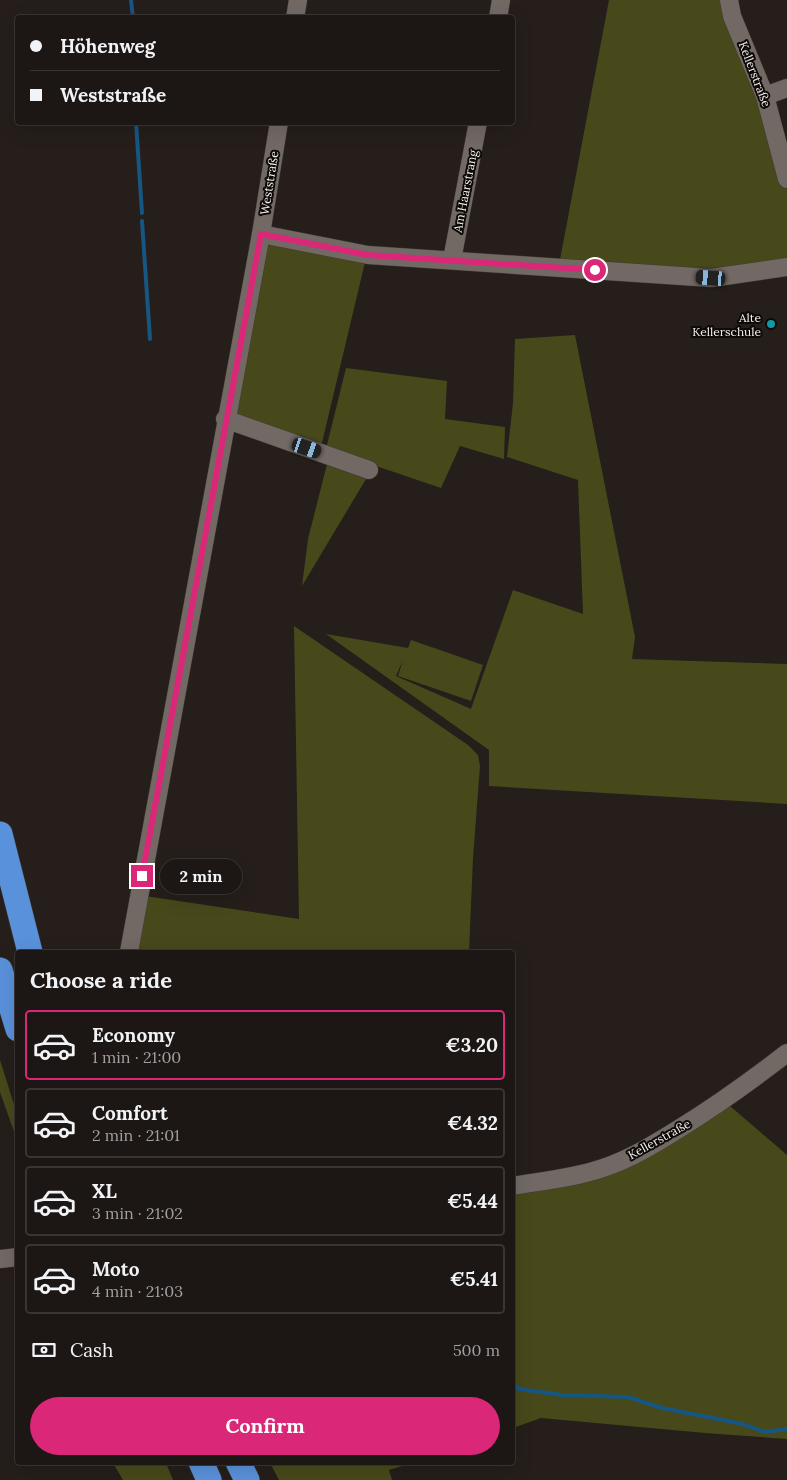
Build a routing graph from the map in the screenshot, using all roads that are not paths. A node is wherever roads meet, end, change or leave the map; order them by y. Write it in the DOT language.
graph roads {
  1 [pos="298,0"];
  2 [pos="501,0"];
  3 [pos="729,0"];
  4 [pos="296,15"];
  5 [pos="498,15"];
  6 [pos="787,88"];
  7 [pos="766,96"];
  8 [pos="279,125"];
  9 [pos="477,125"];
  10 [pos="787,179"];
  11 [pos="261,234"];
  12 [pos="452,260"];
  13 [pos="787,267"];
  14 [pos="226,419"];
  15 [pos="369,470"];
  16 [pos="0,834"];
  17 [pos="29,950"];
  18 [pos="129,950"];
  19 [pos="0,970"];
  20 [pos="15,1019"];
  21 [pos="787,1053"];
  22 [pos="515,1186"];
  23 [pos="15,1257"];
  24 [pos="0,1259"];
  25 [pos="202,1465"];
  26 [pos="239,1465"];
  27 [pos="209,1480"];
  28 [pos="246,1480"];
  1 -- 4 [label="street"];
  2 -- 5 [label="street"];
  3 -- 7 [label="street, Kellerstraße"];
  6 -- 7 [label="street"];
  7 -- 10 [label="street, Kellerstraße"];
  8 -- 11 [label="street, Weststraße"];
  9 -- 12 [label="street, Am Haarstrang"];
  11 -- 12 [label="street"];
  11 -- 14 [label="street, Weststraße"];
  12 -- 13 [label="street"];
  14 -- 15 [label="street"];
  14 -- 18 [label="street, Weststraße"];
  16 -- 17 [label="highway"];
  19 -- 20 [label="highway"];
  21 -- 22 [label="street, Kellerstraße"];
  23 -- 24 [label="street"];
  25 -- 27 [label="highway"];
  26 -- 28 [label="highway"];
}
